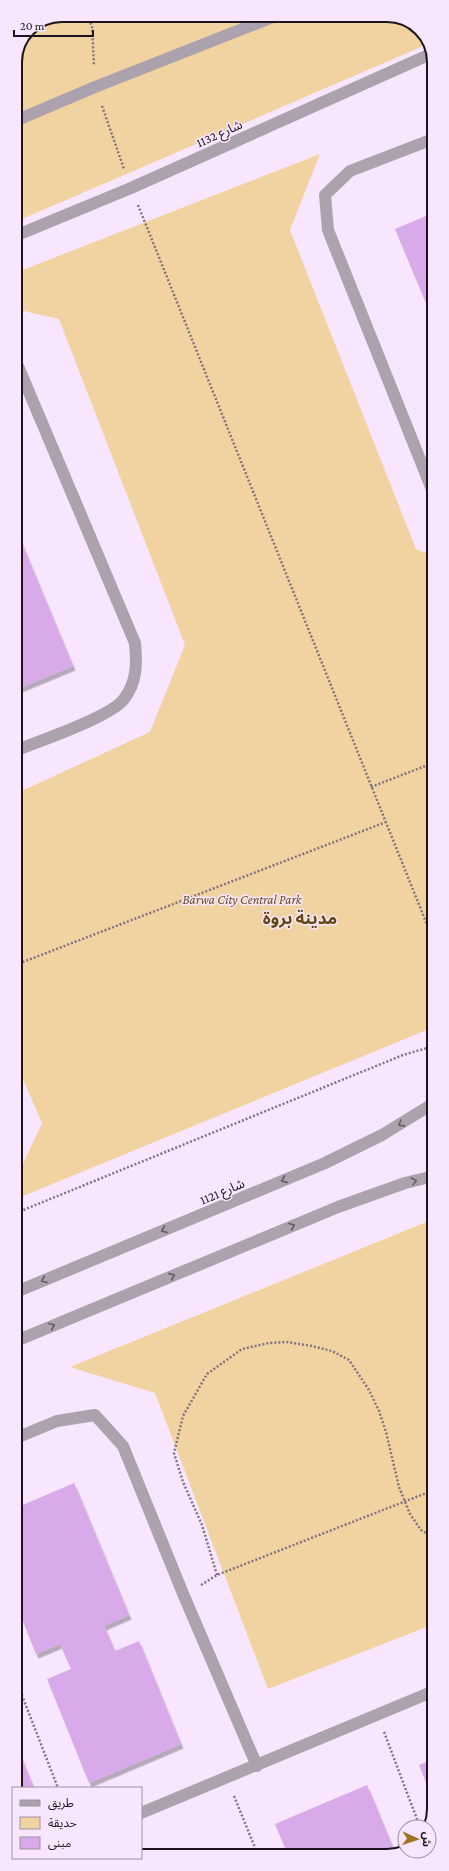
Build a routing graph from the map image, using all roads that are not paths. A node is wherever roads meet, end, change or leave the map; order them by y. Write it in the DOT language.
graph roads {
  1 [pos="260,22"];
  2 [pos="426,56"];
  3 [pos="22,118"];
  4 [pos="427,141"];
  5 [pos="22,233"];
  6 [pos="22,375"];
  7 [pos="427,477"];
  8 [pos="22,748"];
  9 [pos="427,1107"];
  10 [pos="427,1178"];
  11 [pos="22,1289"];
  12 [pos="22,1339"];
  13 [pos="22,1436"];
  14 [pos="427,1694"];
  15 [pos="257,1766"];
  16 [pos="142,1813"];
  1 -- 3 [label="street"];
  2 -- 5 [label="street, شارع 1132"];
  4 -- 7 [label="street"];
  6 -- 8 [label="street"];
  9 -- 11 [label="street, شارع 1121, one-way"];
  12 -- 10 [label="street, one-way"];
  13 -- 15 [label="street"];
  14 -- 15 [label="street"];
  15 -- 16 [label="street"];
}
